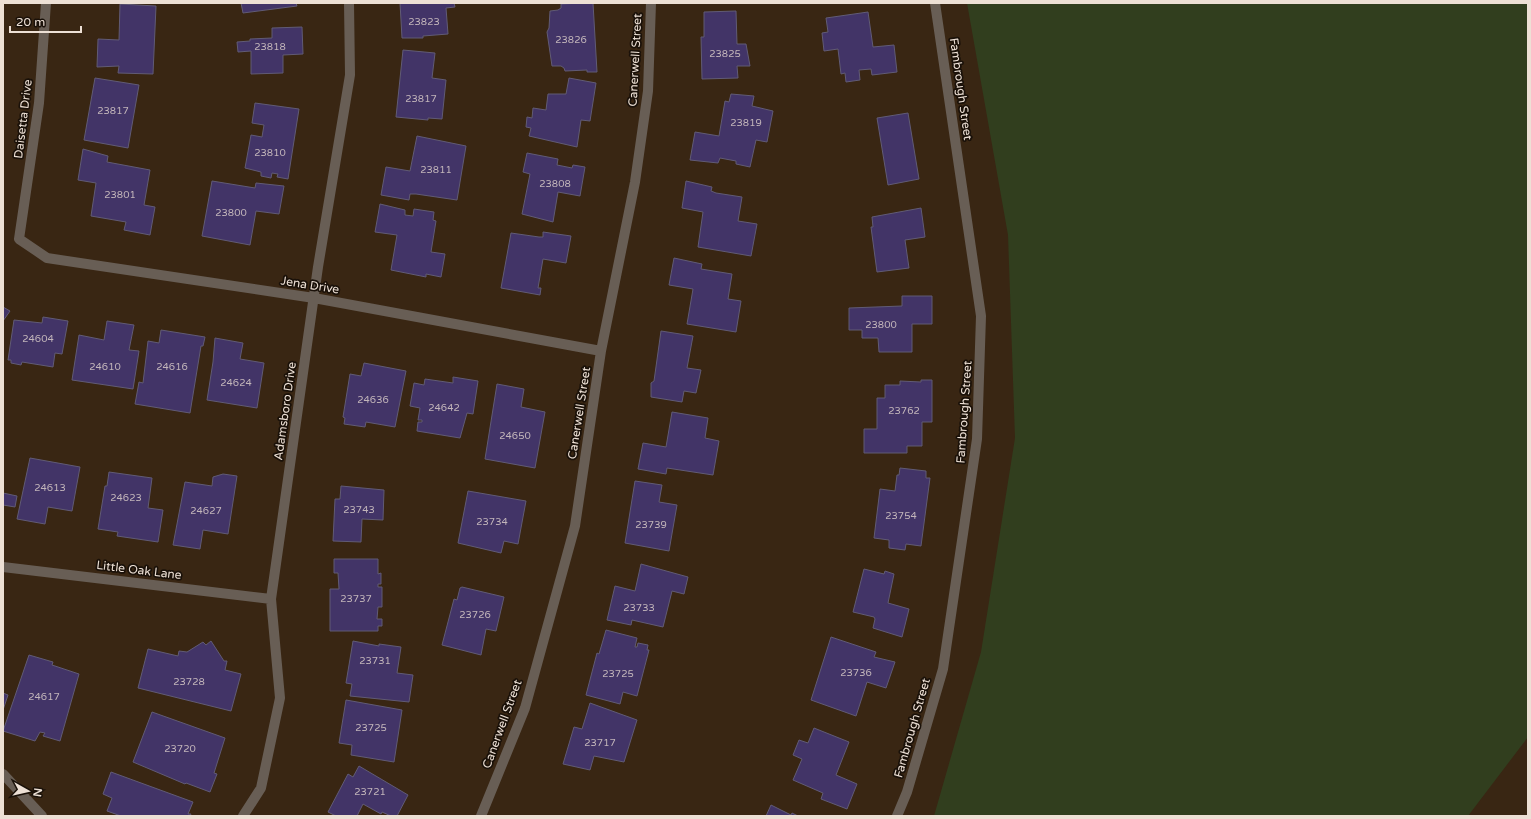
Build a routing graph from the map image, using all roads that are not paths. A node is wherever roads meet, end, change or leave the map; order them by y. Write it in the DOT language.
graph roads {
  1 [pos="46,3"];
  2 [pos="349,3"];
  3 [pos="650,3"];
  4 [pos="935,3"];
  5 [pos="19,238"];
  6 [pos="314,298"];
  7 [pos="602,351"];
  8 [pos="3,567"];
  9 [pos="271,600"];
  10 [pos="3,774"];
  11 [pos="42,816"];
  12 [pos="243,816"];
  13 [pos="481,816"];
  14 [pos="897,816"];
  1 -- 5 [label="street, Daisetta Drive"];
  2 -- 6 [label="street, Adamsboro Drive"];
  3 -- 7 [label="street, Canerwell Street"];
  4 -- 14 [label="street, Fambrough Street"];
  5 -- 6 [label="street, Jena Drive"];
  6 -- 7 [label="street, Jena Drive"];
  6 -- 9 [label="street, Adamsboro Drive"];
  7 -- 13 [label="street, Canerwell Street"];
  8 -- 9 [label="street, Little Oak Lane"];
  9 -- 12 [label="street, Adamsboro Drive"];
  10 -- 11 [label="street"];
}
